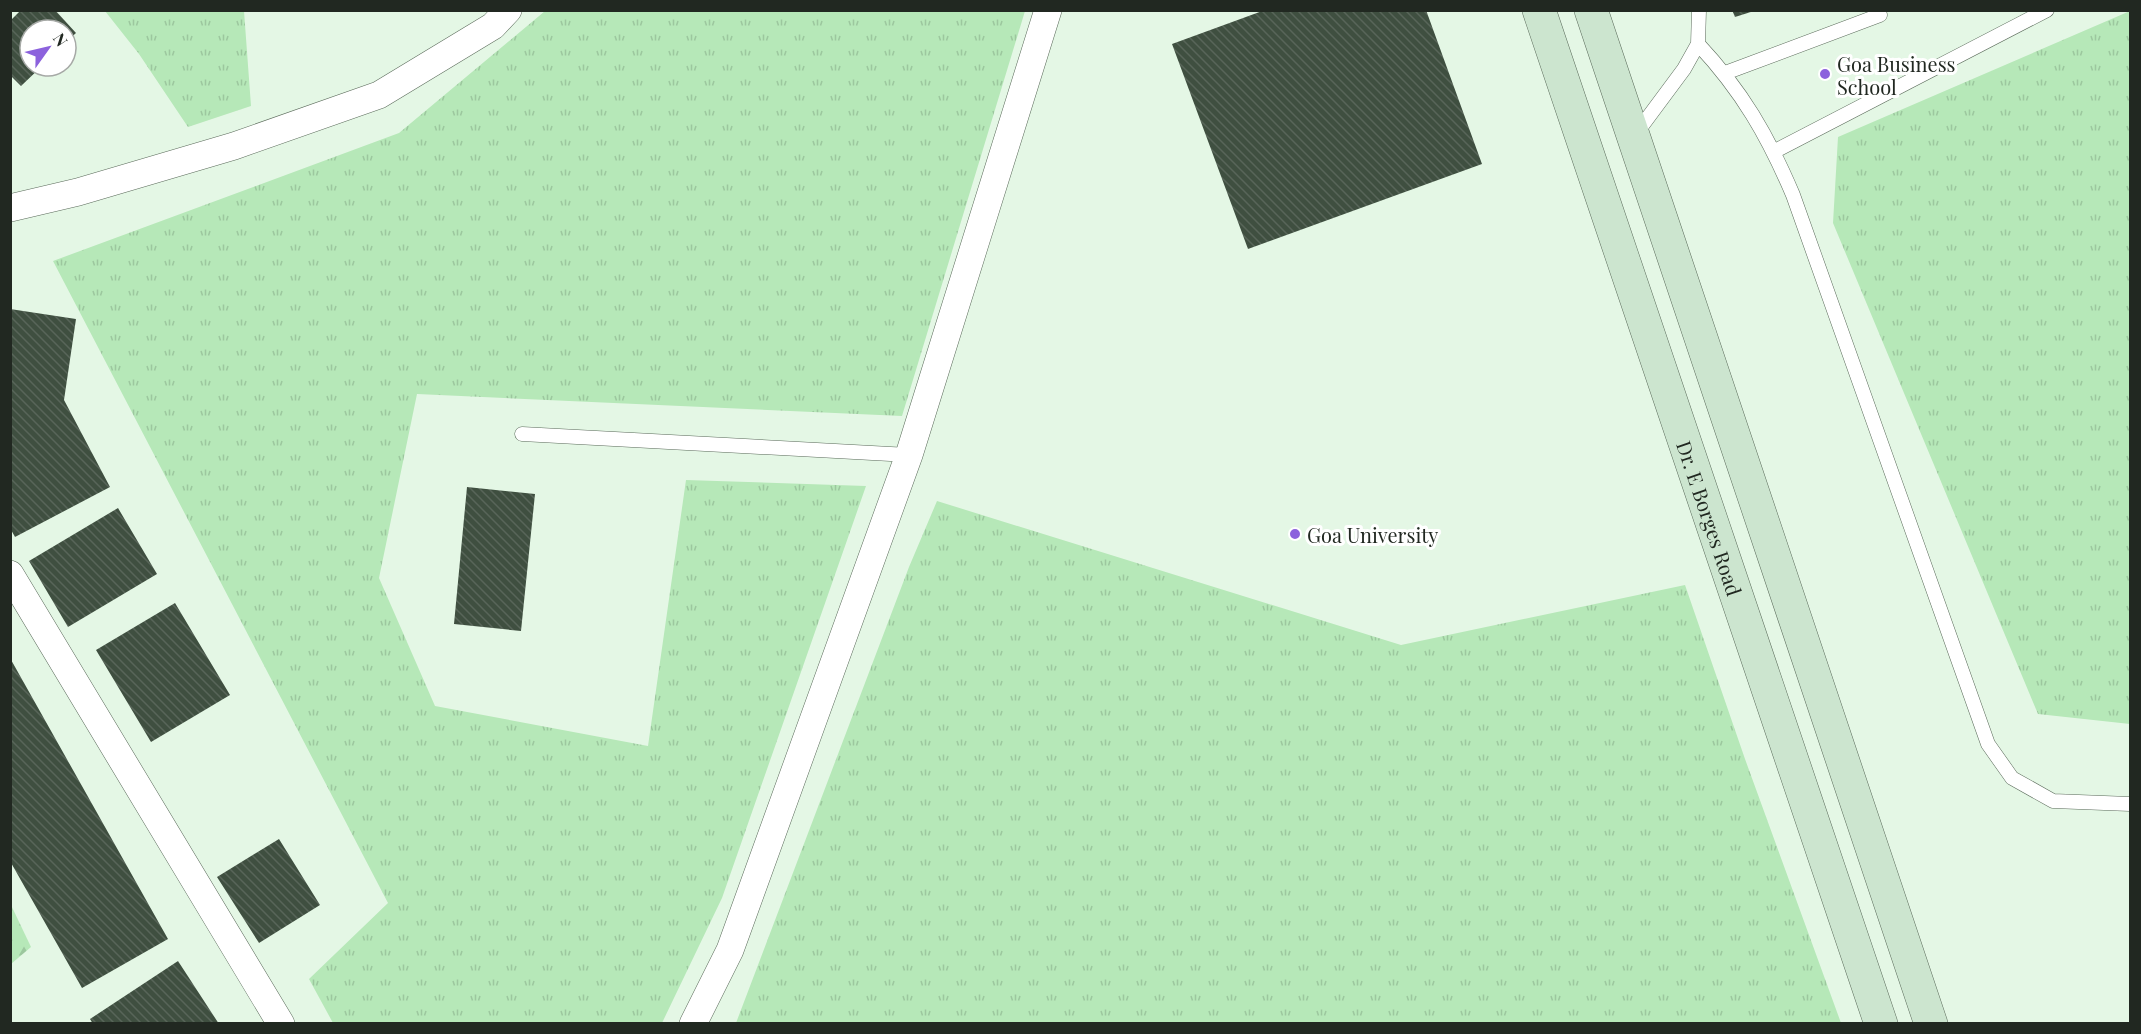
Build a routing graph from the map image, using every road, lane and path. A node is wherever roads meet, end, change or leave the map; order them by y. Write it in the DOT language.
graph roads {
  1 [pos="508,10"];
  2 [pos="1048,10"];
  3 [pos="1539,10"];
  4 [pos="1591,10"];
  5 [pos="1699,10"];
  6 [pos="2047,10"];
  7 [pos="1880,15"];
  8 [pos="1698,44"];
  9 [pos="1725,72"];
  10 [pos="1634,137"];
  11 [pos="1774,151"];
  12 [pos="10,208"];
  13 [pos="522,434"];
  14 [pos="909,455"];
  15 [pos="10,574"];
  16 [pos="2130,804"];
  17 [pos="282,1023"];
  18 [pos="693,1023"];
  19 [pos="1881,1023"];
  20 [pos="1931,1023"];
  1 -- 12 [label="street"];
  2 -- 14 [label="street"];
  3 -- 19 [label="main road, Dr. E Borges Road"];
  4 -- 10 [label="main road"];
  5 -- 8 [label="lane"];
  6 -- 11 [label="lane"];
  7 -- 9 [label="lane"];
  8 -- 9 [label="lane"];
  8 -- 10 [label="lane"];
  9 -- 11 [label="lane"];
  10 -- 20 [label="main road"];
  11 -- 16 [label="lane"];
  13 -- 14 [label="lane"];
  14 -- 18 [label="street"];
  15 -- 17 [label="street"];
}
